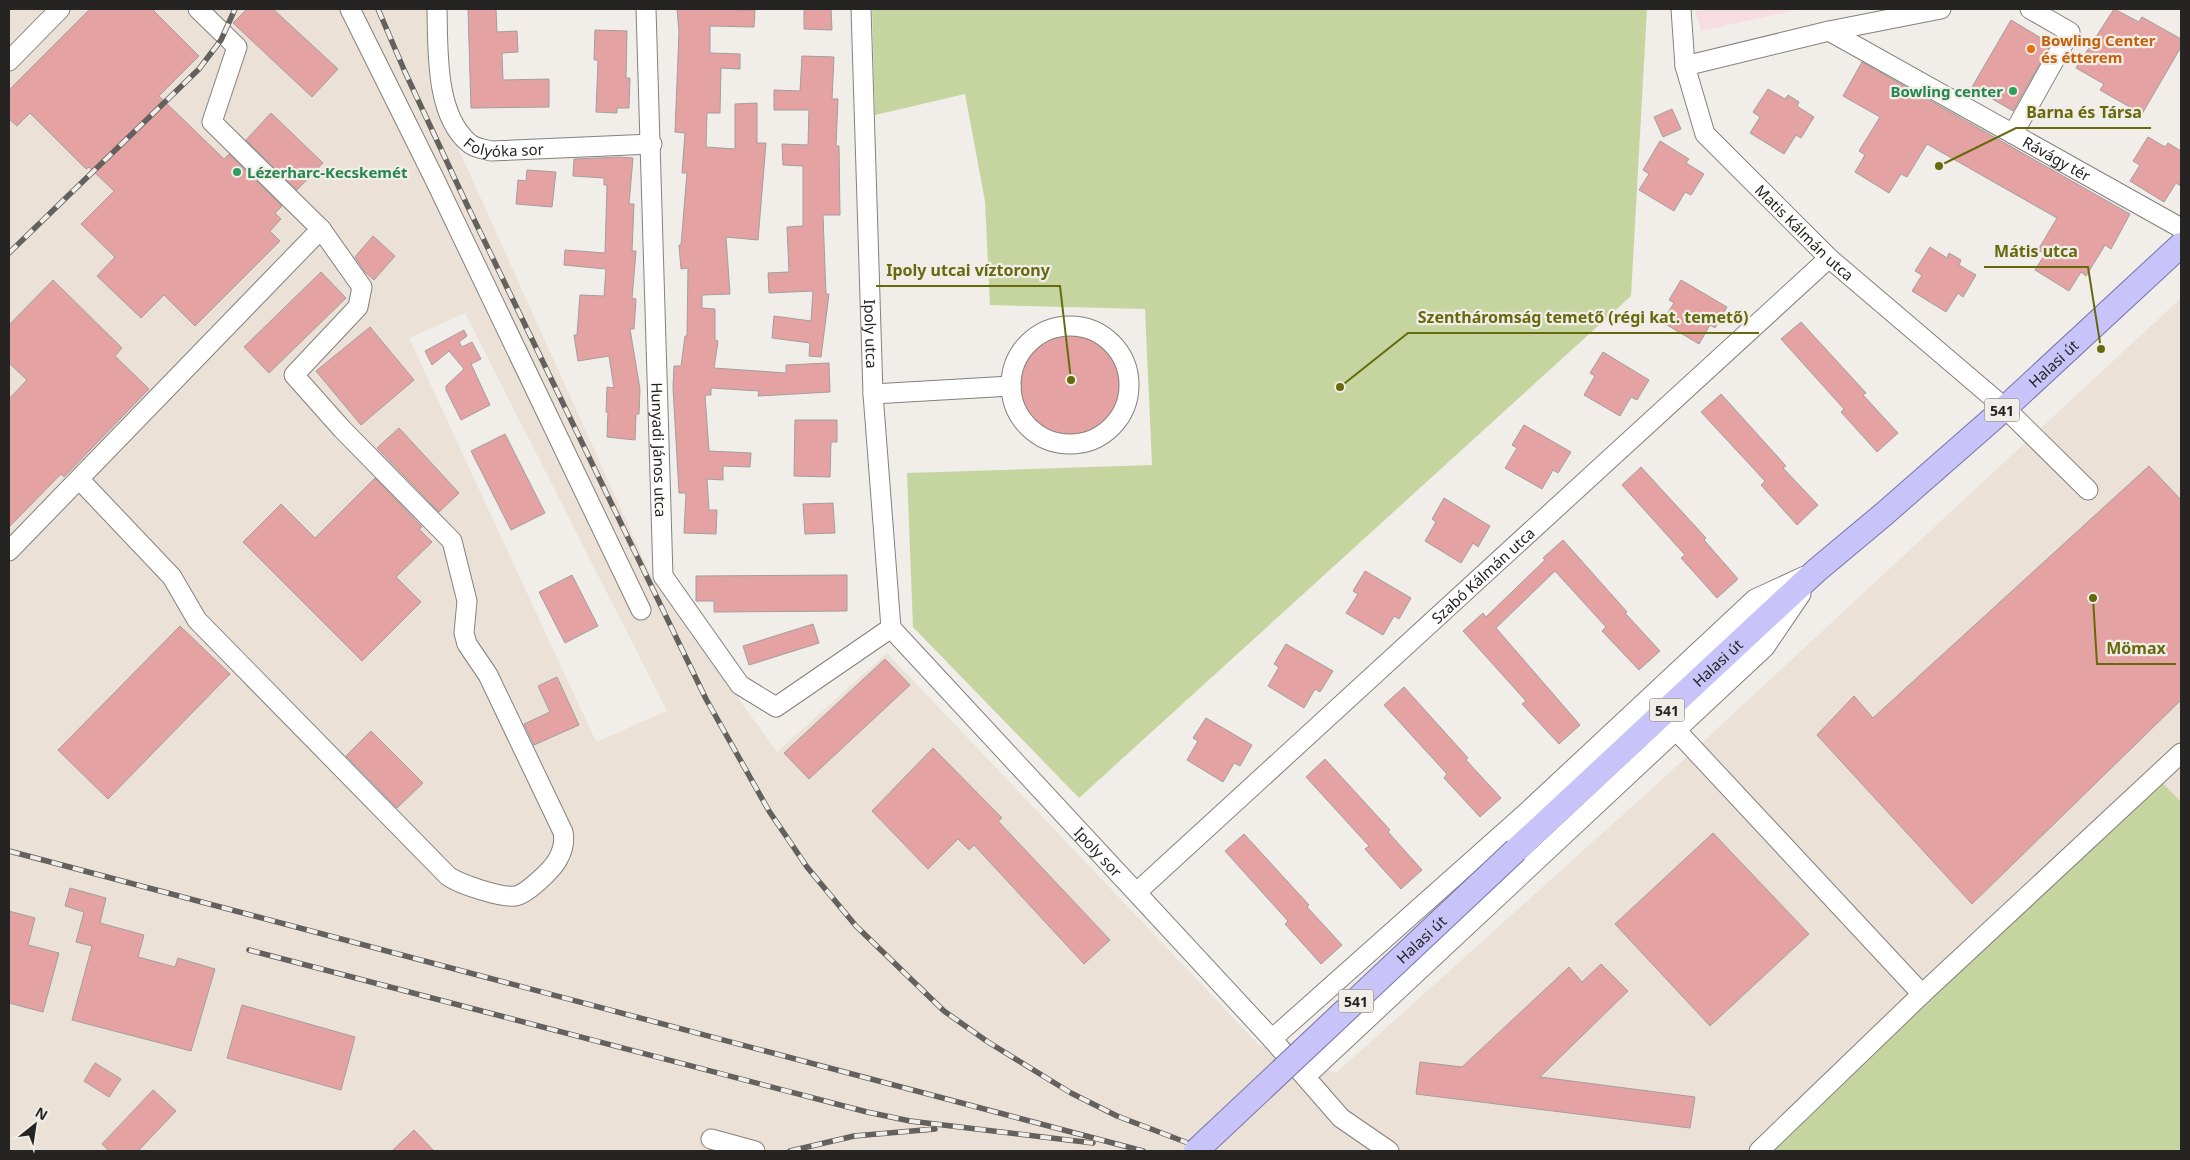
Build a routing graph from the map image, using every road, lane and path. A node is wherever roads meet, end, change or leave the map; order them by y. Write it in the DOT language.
graph roads {
  1 [pos="60,9"];
  2 [pos="198,9"];
  3 [pos="350,9"];
  4 [pos="437,9"];
  5 [pos="646,9"];
  6 [pos="861,9"];
  7 [pos="1681,9"];
  8 [pos="1939,9"];
  9 [pos="2030,9"];
  10 [pos="1829,31"];
  11 [pos="9,60"];
  12 [pos="1685,66"];
  13 [pos="2013,134"];
  14 [pos="652,144"];
  15 [pos="2181,228"];
  16 [pos="321,229"];
  17 [pos="2181,245"];
  18 [pos="1829,258"];
  19 [pos="1011,386"];
  20 [pos="873,394"];
  21 [pos="2005,408"];
  22 [pos="79,479"];
  23 [pos="2088,490"];
  24 [pos="9,551"];
  25 [pos="1817,570"];
  26 [pos="641,610"];
  27 [pos="891,628"];
  28 [pos="1675,729"];
  29 [pos="2181,752"];
  30 [pos="1136,892"];
  31 [pos="1922,994"];
  32 [pos="1272,1039"];
  33 [pos="1306,1076"];
  34 [pos="711,1139"];
  35 [pos="755,1151"];
  36 [pos="1196,1151"];
  37 [pos="1389,1151"];
  38 [pos="1759,1151"];
  1 -- 11 [label="street"];
  2 -- 16 [label="street"];
  3 -- 26 [label="street"];
  4 -- 14 [label="street, Folyóka sor"];
  5 -- 14 [label="street, Hunyadi János utca"];
  6 -- 20 [label="street, Ipoly utca"];
  7 -- 12 [label="street, Matis Kálmán utca"];
  8 -- 10 [label="street"];
  9 -- 13 [label="street"];
  10 -- 12 [label="street"];
  10 -- 13 [label="street, Rávágy tér"];
  12 -- 18 [label="street, Matis Kálmán utca"];
  13 -- 15 [label="street, Rávágy tér"];
  14 -- 27 [label="street, Hunyadi János utca"];
  16 -- 22 [label="street"];
  16 -- 22 [label="street"];
  17 -- 21 [label="main road, Halasi út / 541"];
  18 -- 21 [label="street, Matis Kálmán utca"];
  18 -- 30 [label="street, Szabó Kálmán utca"];
  19 -- 19 [label="street"];
  19 -- 20 [label="street"];
  20 -- 27 [label="street, Ipoly utca"];
  21 -- 23 [label="street, Matis Kálmán utca"];
  21 -- 25 [label="main road, Halasi út / 541"];
  22 -- 24 [label="street"];
  25 -- 28 [label="street"];
  25 -- 32 [label="street"];
  25 -- 36 [label="main road, Halasi út / 541, bridge"];
  27 -- 30 [label="street, Ipoly sor"];
  28 -- 31 [label="street"];
  28 -- 33 [label="street"];
  29 -- 31 [label="street"];
  30 -- 32 [label="street, Ipoly sor"];
  31 -- 38 [label="street"];
  32 -- 33 [label="street, Ipoly sor"];
  33 -- 37 [label="street, Ipoly sor"];
  34 -- 35 [label="street"];
}
